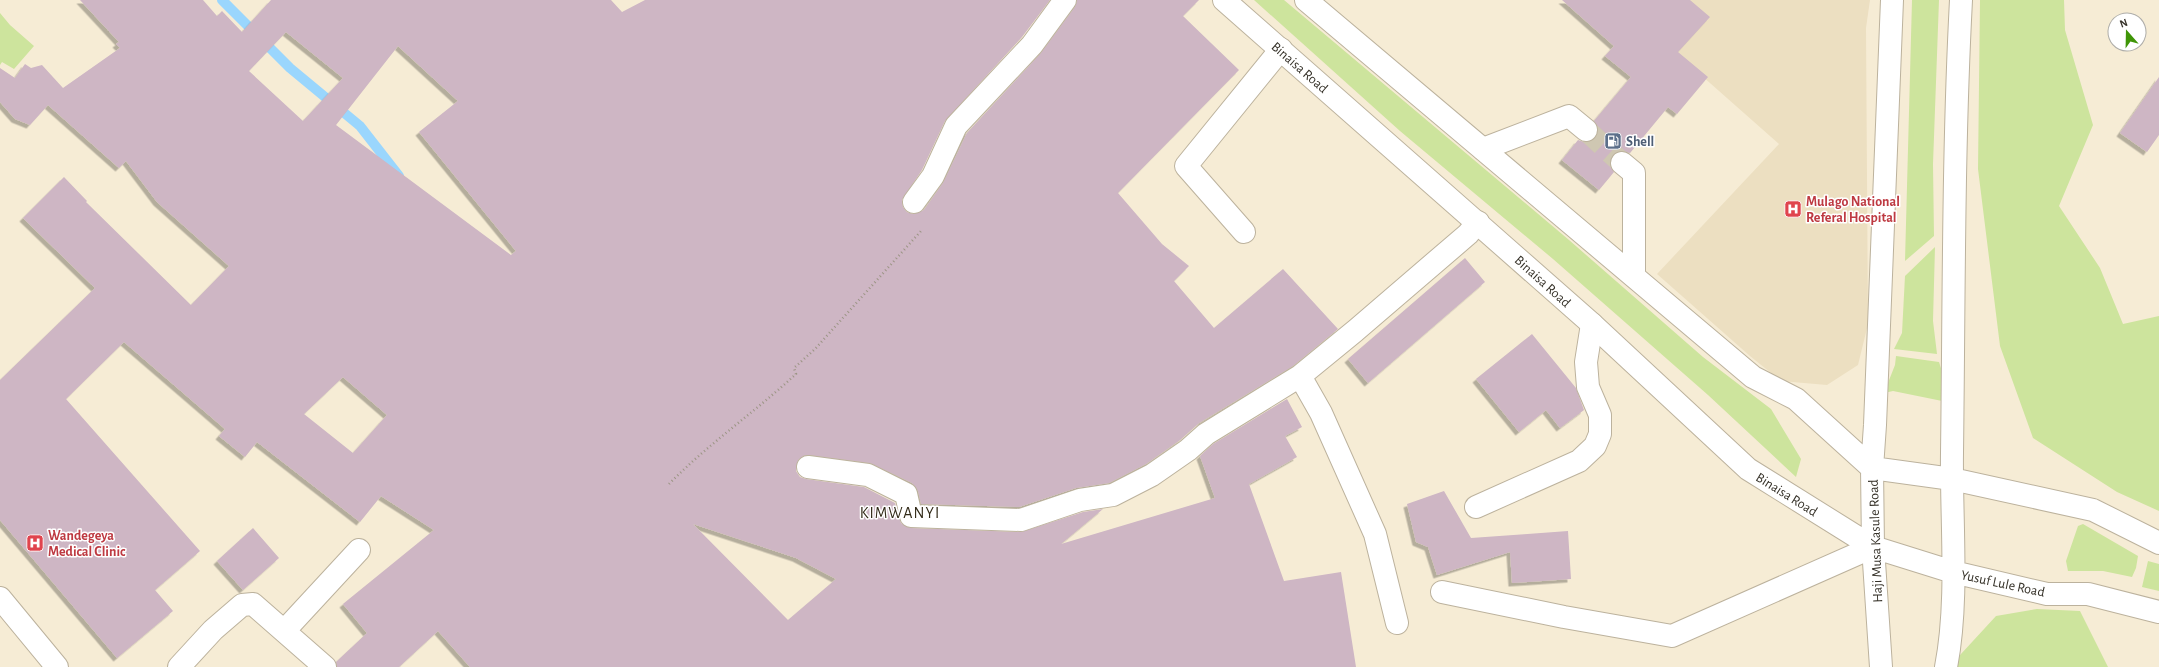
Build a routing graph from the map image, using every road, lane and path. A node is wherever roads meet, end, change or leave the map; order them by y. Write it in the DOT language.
graph roads {
  1 [pos="1065,0"];
  2 [pos="1224,0"];
  3 [pos="1306,0"];
  4 [pos="1892,0"];
  5 [pos="1961,0"];
  6 [pos="1281,49"];
  7 [pos="1586,130"];
  8 [pos="1483,149"];
  9 [pos="1622,162"];
  10 [pos="914,202"];
  11 [pos="1478,222"];
  12 [pos="1244,232"];
  13 [pos="1634,276"];
  14 [pos="1592,324"];
  15 [pos="1300,376"];
  16 [pos="808,467"];
  17 [pos="1872,468"];
  18 [pos="1952,479"];
  19 [pos="669,484"];
  20 [pos="1476,507"];
  21 [pos="2159,543"];
  22 [pos="1873,547"];
  23 [pos="359,550"];
  24 [pos="1953,572"];
  25 [pos="1442,592"];
  26 [pos="0,598"];
  27 [pos="2159,612"];
  28 [pos="1397,623"];
  29 [pos="285,630"];
  30 [pos="57,667"];
  31 [pos="179,667"];
  32 [pos="326,667"];
  33 [pos="1881,667"];
  34 [pos="1946,667"];
  1 -- 10 [label="main road"];
  2 -- 6 [label="main road, Binaisa Road"];
  3 -- 8 [label="main road"];
  4 -- 17 [label="main road"];
  5 -- 18 [label="main road"];
  6 -- 11 [label="main road, Binaisa Road"];
  6 -- 12 [label="main road"];
  7 -- 8 [label="main road"];
  8 -- 13 [label="main road"];
  9 -- 13 [label="main road"];
  10 -- 19 [label="path"];
  11 -- 14 [label="main road, Binaisa Road"];
  11 -- 15 [label="main road"];
  13 -- 17 [label="main road"];
  14 -- 20 [label="main road"];
  14 -- 22 [label="main road, Binaisa Road"];
  15 -- 16 [label="main road"];
  15 -- 28 [label="main road"];
  17 -- 18 [label="main road, Haji Musa Kasule Road"];
  17 -- 22 [label="main road, Haji Musa Kasule Road"];
  18 -- 21 [label="main road"];
  18 -- 24 [label="main road"];
  22 -- 24 [label="main road, Yusuf Lule Road"];
  22 -- 25 [label="main road"];
  22 -- 33 [label="main road, Haji Musa Kasule Road"];
  23 -- 29 [label="main road"];
  24 -- 27 [label="main road, Yusuf Lule Road"];
  24 -- 34 [label="main road"];
  26 -- 30 [label="main road"];
  29 -- 31 [label="main road"];
  29 -- 32 [label="main road"];
}
